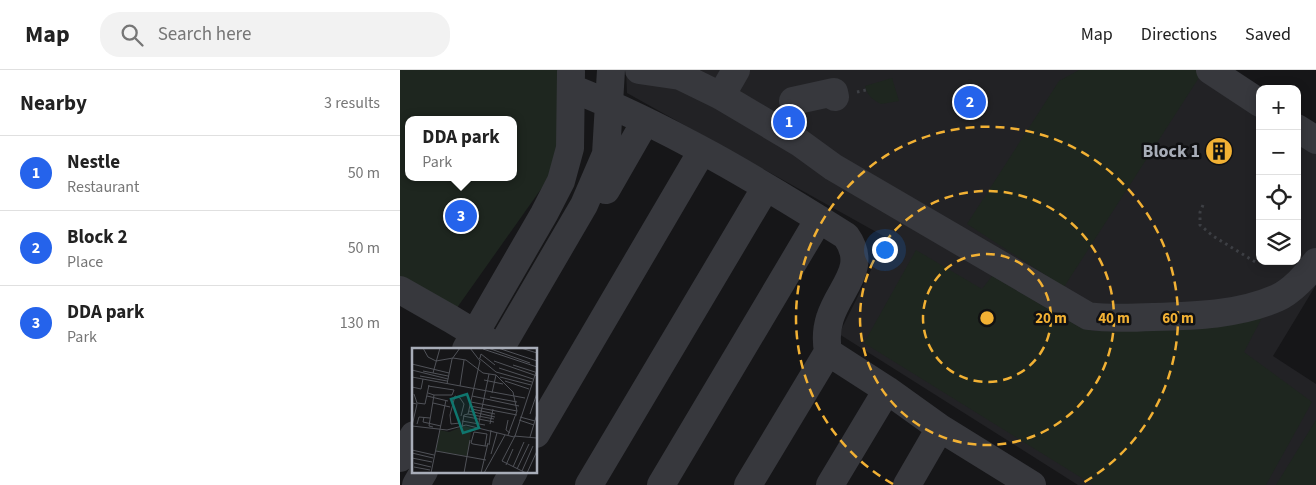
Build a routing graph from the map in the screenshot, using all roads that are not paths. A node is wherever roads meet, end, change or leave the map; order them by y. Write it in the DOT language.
graph roads {
  1 [pos="611,70"];
  2 [pos="639,70"];
  3 [pos="736,70"];
  4 [pos="1210,70"];
  5 [pos="681,73"];
  6 [pos="571,79"];
  7 [pos="722,96"];
  8 [pos="835,97"];
  9 [pos="793,100"];
  10 [pos="1256,100"];
  11 [pos="610,103"];
  12 [pos="645,122"];
  13 [pos="1300,130"];
  14 [pos="1316,140"];
  15 [pos="702,151"];
  16 [pos="766,187"];
  17 [pos="819,219"];
  18 [pos="1316,262"];
  19 [pos="400,290"];
  20 [pos="470,341"];
  21 [pos="495,348"];
  22 [pos="500,348"];
  23 [pos="513,348"];
  24 [pos="828,352"];
  25 [pos="887,390"];
  26 [pos="940,428"];
  27 [pos="538,431"];
  28 [pos="412,438"];
  29 [pos="400,458"];
  30 [pos="439,472"];
  31 [pos="513,472"];
  32 [pos="1002,477"];
  33 [pos="421,482"];
  34 [pos="506,485"];
  35 [pos="589,485"];
  36 [pos="661,485"];
  37 [pos="748,485"];
  38 [pos="830,485"];
  39 [pos="907,485"];
  40 [pos="1032,485"];
  1 -- 11 [label="street"];
  2 -- 5 [label="street"];
  3 -- 7 [label="street"];
  4 -- 10 [label="street"];
  5 -- 7 [label="street"];
  6 -- 11 [label="street"];
  6 -- 20 [label="street"];
  7 -- 18 [label="street"];
  8 -- 9 [label="street"];
  11 -- 12 [label="street"];
  11 -- 22 [label="street"];
  12 -- 15 [label="street"];
  12 -- 23 [label="street"];
  13 -- 14 [label="street"];
  15 -- 16 [label="street"];
  15 -- 27 [label="street"];
  16 -- 17 [label="street"];
  16 -- 35 [label="street"];
  17 -- 24 [label="street"];
  17 -- 36 [label="street"];
  19 -- 20 [label="street"];
  20 -- 21 [label="street"];
  24 -- 25 [label="street"];
  24 -- 37 [label="street"];
  25 -- 26 [label="street"];
  25 -- 38 [label="street"];
  26 -- 32 [label="street"];
  26 -- 39 [label="street"];
  28 -- 29 [label="street"];
  30 -- 33 [label="street"];
  31 -- 34 [label="street"];
  32 -- 40 [label="street"];
}
